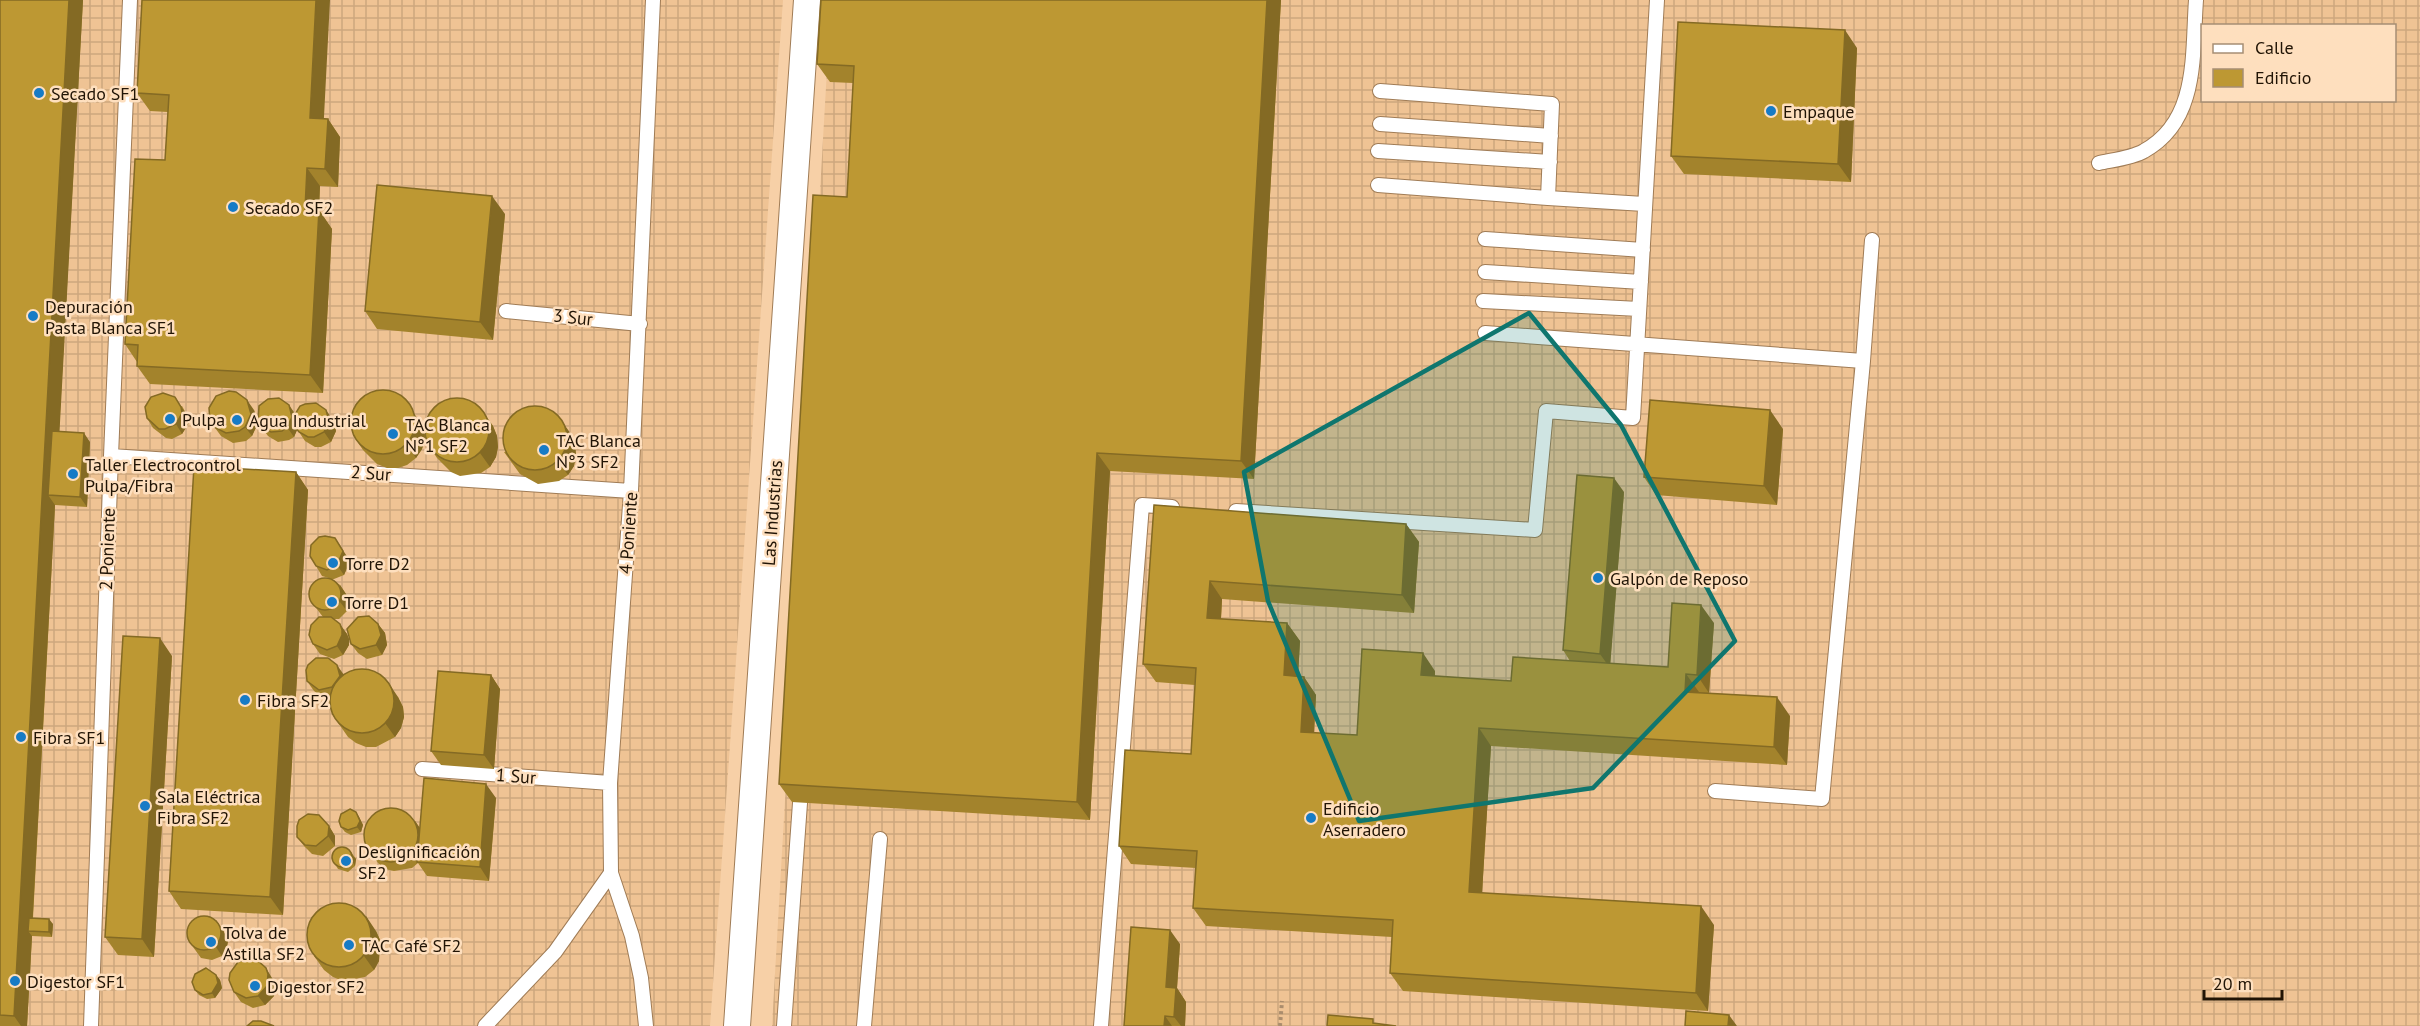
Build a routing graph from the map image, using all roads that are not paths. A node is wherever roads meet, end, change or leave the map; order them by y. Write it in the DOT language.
graph roads {
  1 [pos="130,0"];
  2 [pos="653,0"];
  3 [pos="807,0"];
  4 [pos="1657,0"];
  5 [pos="2196,0"];
  6 [pos="1380,91"];
  7 [pos="1380,124"];
  8 [pos="1551,135"];
  9 [pos="1378,151"];
  10 [pos="1550,162"];
  11 [pos="2099,163"];
  12 [pos="1378,185"];
  13 [pos="1548,198"];
  14 [pos="1644,204"];
  15 [pos="1485,239"];
  16 [pos="1872,240"];
  17 [pos="1643,250"];
  18 [pos="1485,272"];
  19 [pos="1641,282"];
  20 [pos="1484,301"];
  21 [pos="1639,309"];
  22 [pos="506,311"];
  23 [pos="640,324"];
  24 [pos="1485,333"];
  25 [pos="1637,345"];
  26 [pos="1863,362"];
  27 [pos="111,456"];
  28 [pos="631,491"];
  29 [pos="1189,508"];
  30 [pos="1225,511"];
  31 [pos="422,770"];
  32 [pos="610,783"];
  33 [pos="1715,791"];
  34 [pos="801,803"];
  35 [pos="880,838"];
  36 [pos="611,873"];
  37 [pos="91,1026"];
  38 [pos="485,1026"];
  39 [pos="646,1026"];
  40 [pos="737,1026"];
  41 [pos="784,1026"];
  42 [pos="864,1026"];
  43 [pos="1101,1026"];
  1 -- 27 [label="lane, 2 Poniente"];
  2 -- 23 [label="lane, 4 Poniente"];
  3 -- 40 [label="street, Las Industrias"];
  4 -- 14 [label="lane"];
  5 -- 11 [label="lane"];
  6 -- 8 [label="lane"];
  7 -- 8 [label="lane"];
  8 -- 10 [label="lane"];
  9 -- 10 [label="lane"];
  10 -- 13 [label="lane"];
  12 -- 13 [label="lane"];
  13 -- 14 [label="lane"];
  14 -- 17 [label="lane"];
  15 -- 17 [label="lane"];
  16 -- 26 [label="lane"];
  17 -- 19 [label="lane"];
  18 -- 19 [label="lane"];
  19 -- 21 [label="lane"];
  20 -- 21 [label="lane"];
  21 -- 25 [label="lane"];
  22 -- 23 [label="lane, 3 Sur"];
  23 -- 28 [label="lane, 4 Poniente"];
  24 -- 25 [label="lane"];
  25 -- 26 [label="lane"];
  25 -- 30 [label="lane"];
  26 -- 33 [label="lane"];
  27 -- 28 [label="lane, 2 Sur"];
  27 -- 37 [label="lane, 2 Poniente"];
  28 -- 32 [label="lane, 4 Poniente"];
  29 -- 43 [label="lane"];
  31 -- 32 [label="lane, 1 Sur"];
  32 -- 36 [label="lane, 4 Poniente"];
  34 -- 41 [label="lane"];
  35 -- 42 [label="lane"];
  36 -- 38 [label="lane"];
  36 -- 39 [label="lane, 4 Poniente"];
}
